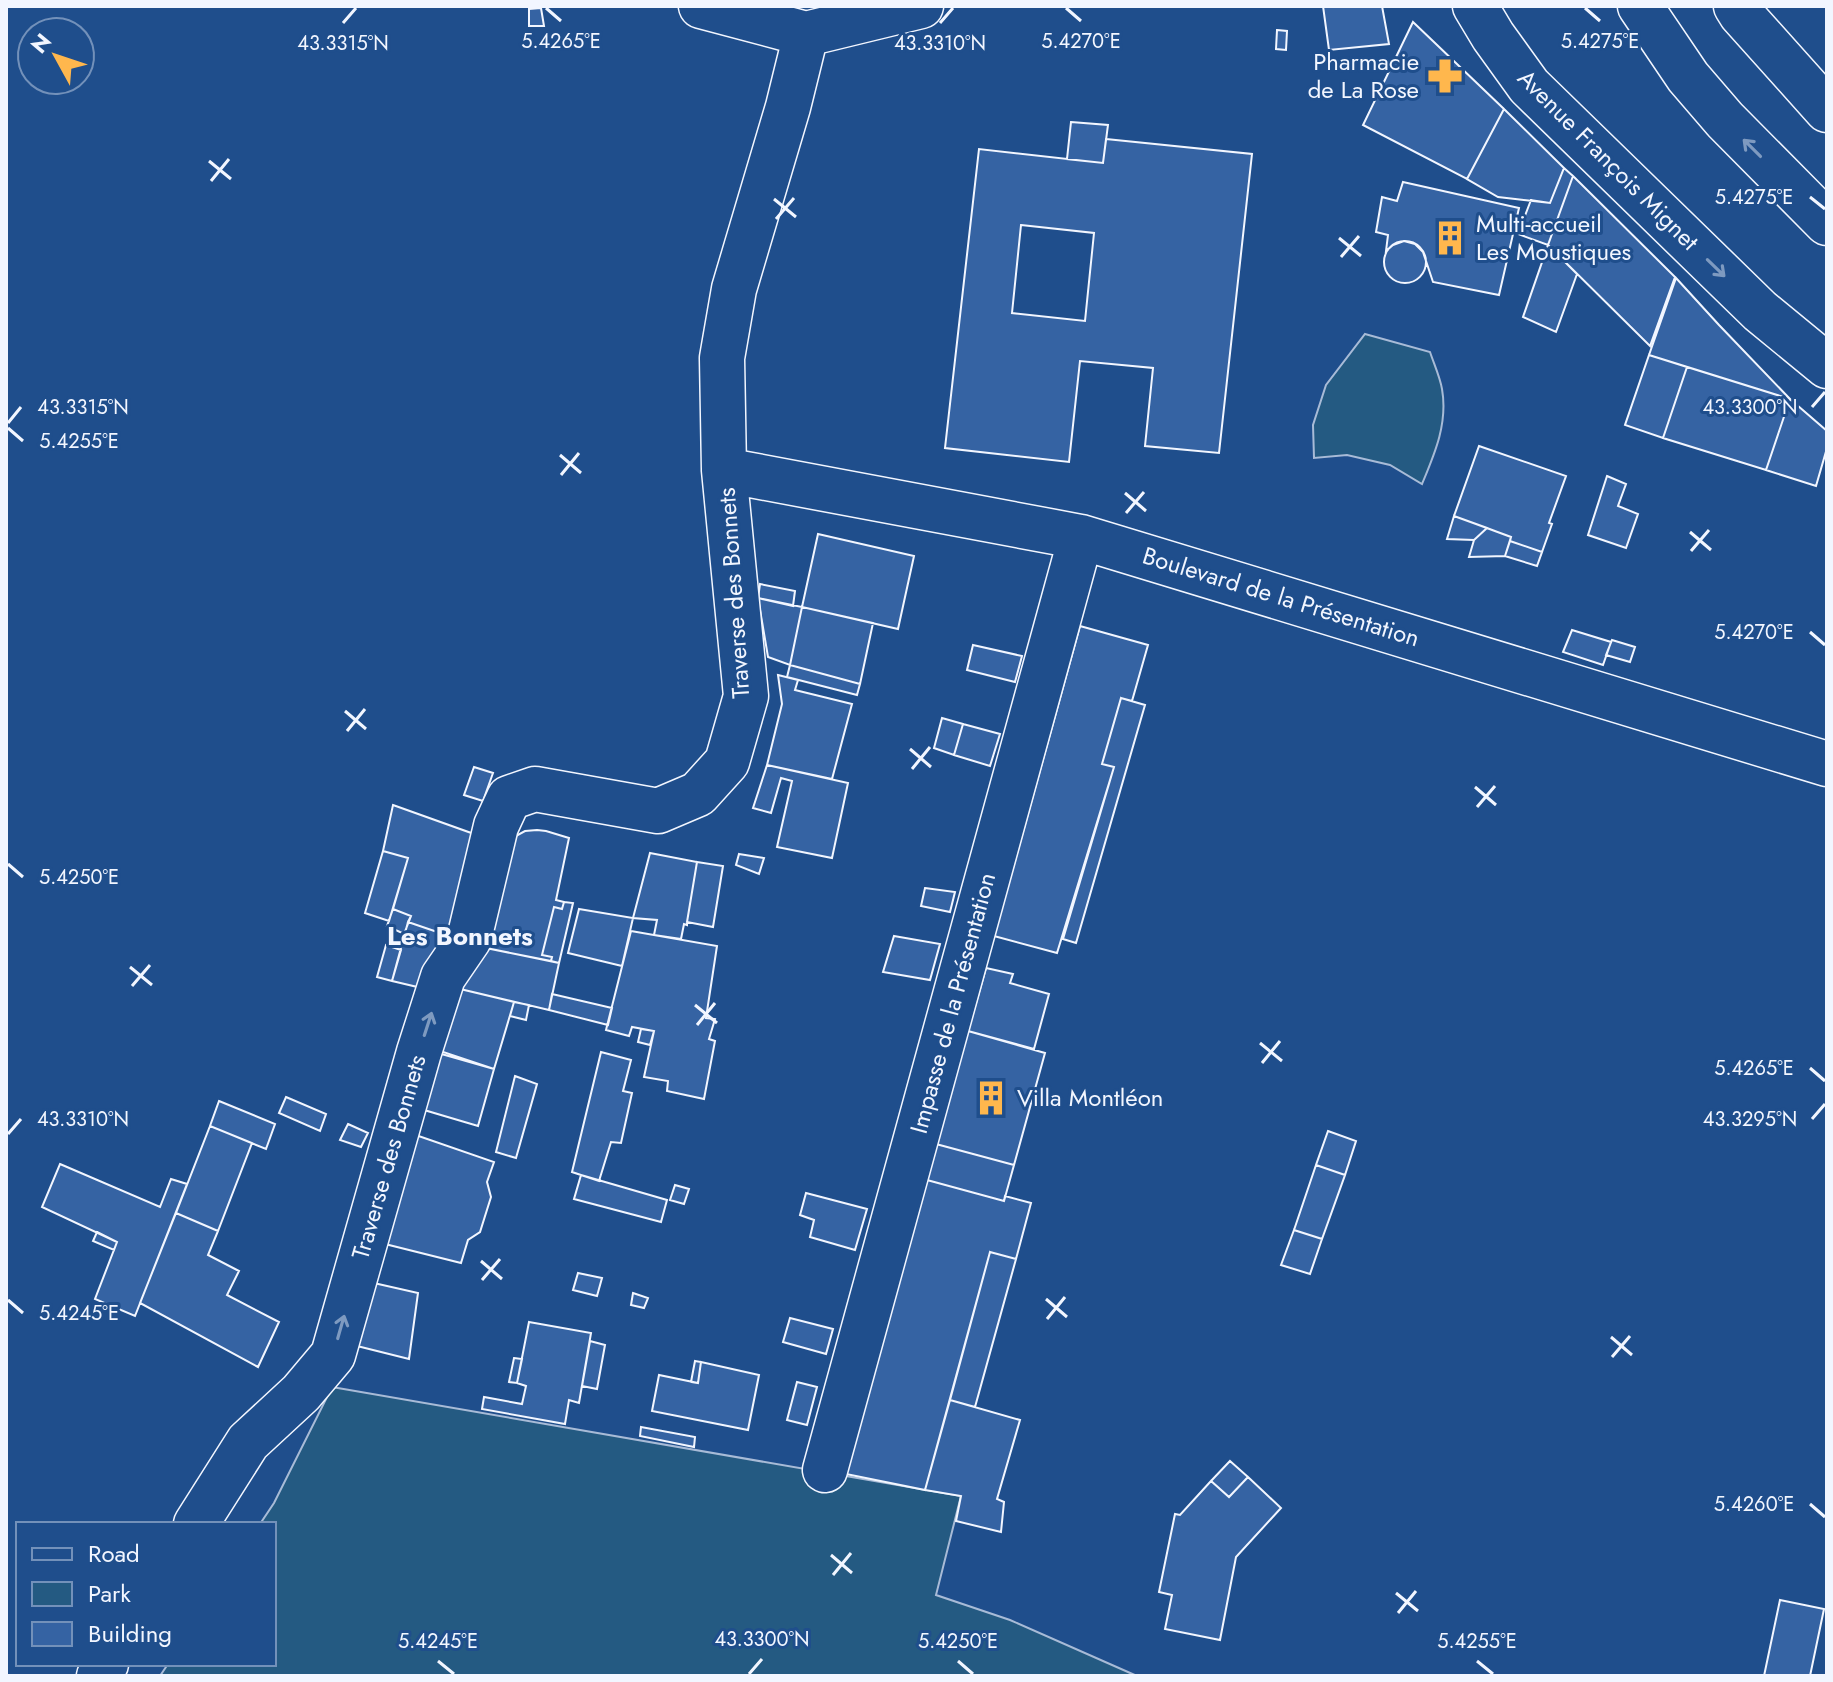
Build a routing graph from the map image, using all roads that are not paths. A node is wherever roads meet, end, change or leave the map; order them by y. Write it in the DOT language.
graph roads {
  1 [pos="701,6"];
  2 [pos="921,6"];
  3 [pos="1475,6"];
  4 [pos="1640,6"];
  5 [pos="1736,6"];
  6 [pos="806,34"];
  7 [pos="1827,110"];
  8 [pos="1827,223"];
  9 [pos="1827,366"];
  10 [pos="724,470"];
  11 [pos="1081,537"];
  12 [pos="1827,764"];
  13 [pos="825,1470"];
  14 [pos="197,1522"];
  1 -- 6 [label="street"];
  2 -- 6 [label="street"];
  3 -- 9 [label="street, Avenue François Mignet, one-way"];
  8 -- 4 [label="street, one-way"];
  5 -- 7 [label="street"];
  6 -- 10 [label="street, Traverse des Bonnets"];
  10 -- 11 [label="street, Boulevard de la Présentation"];
  14 -- 10 [label="street, Traverse des Bonnets, one-way"];
  11 -- 12 [label="street, Boulevard de la Présentation"];
  11 -- 13 [label="street, Impasse de la Présentation"];
}
